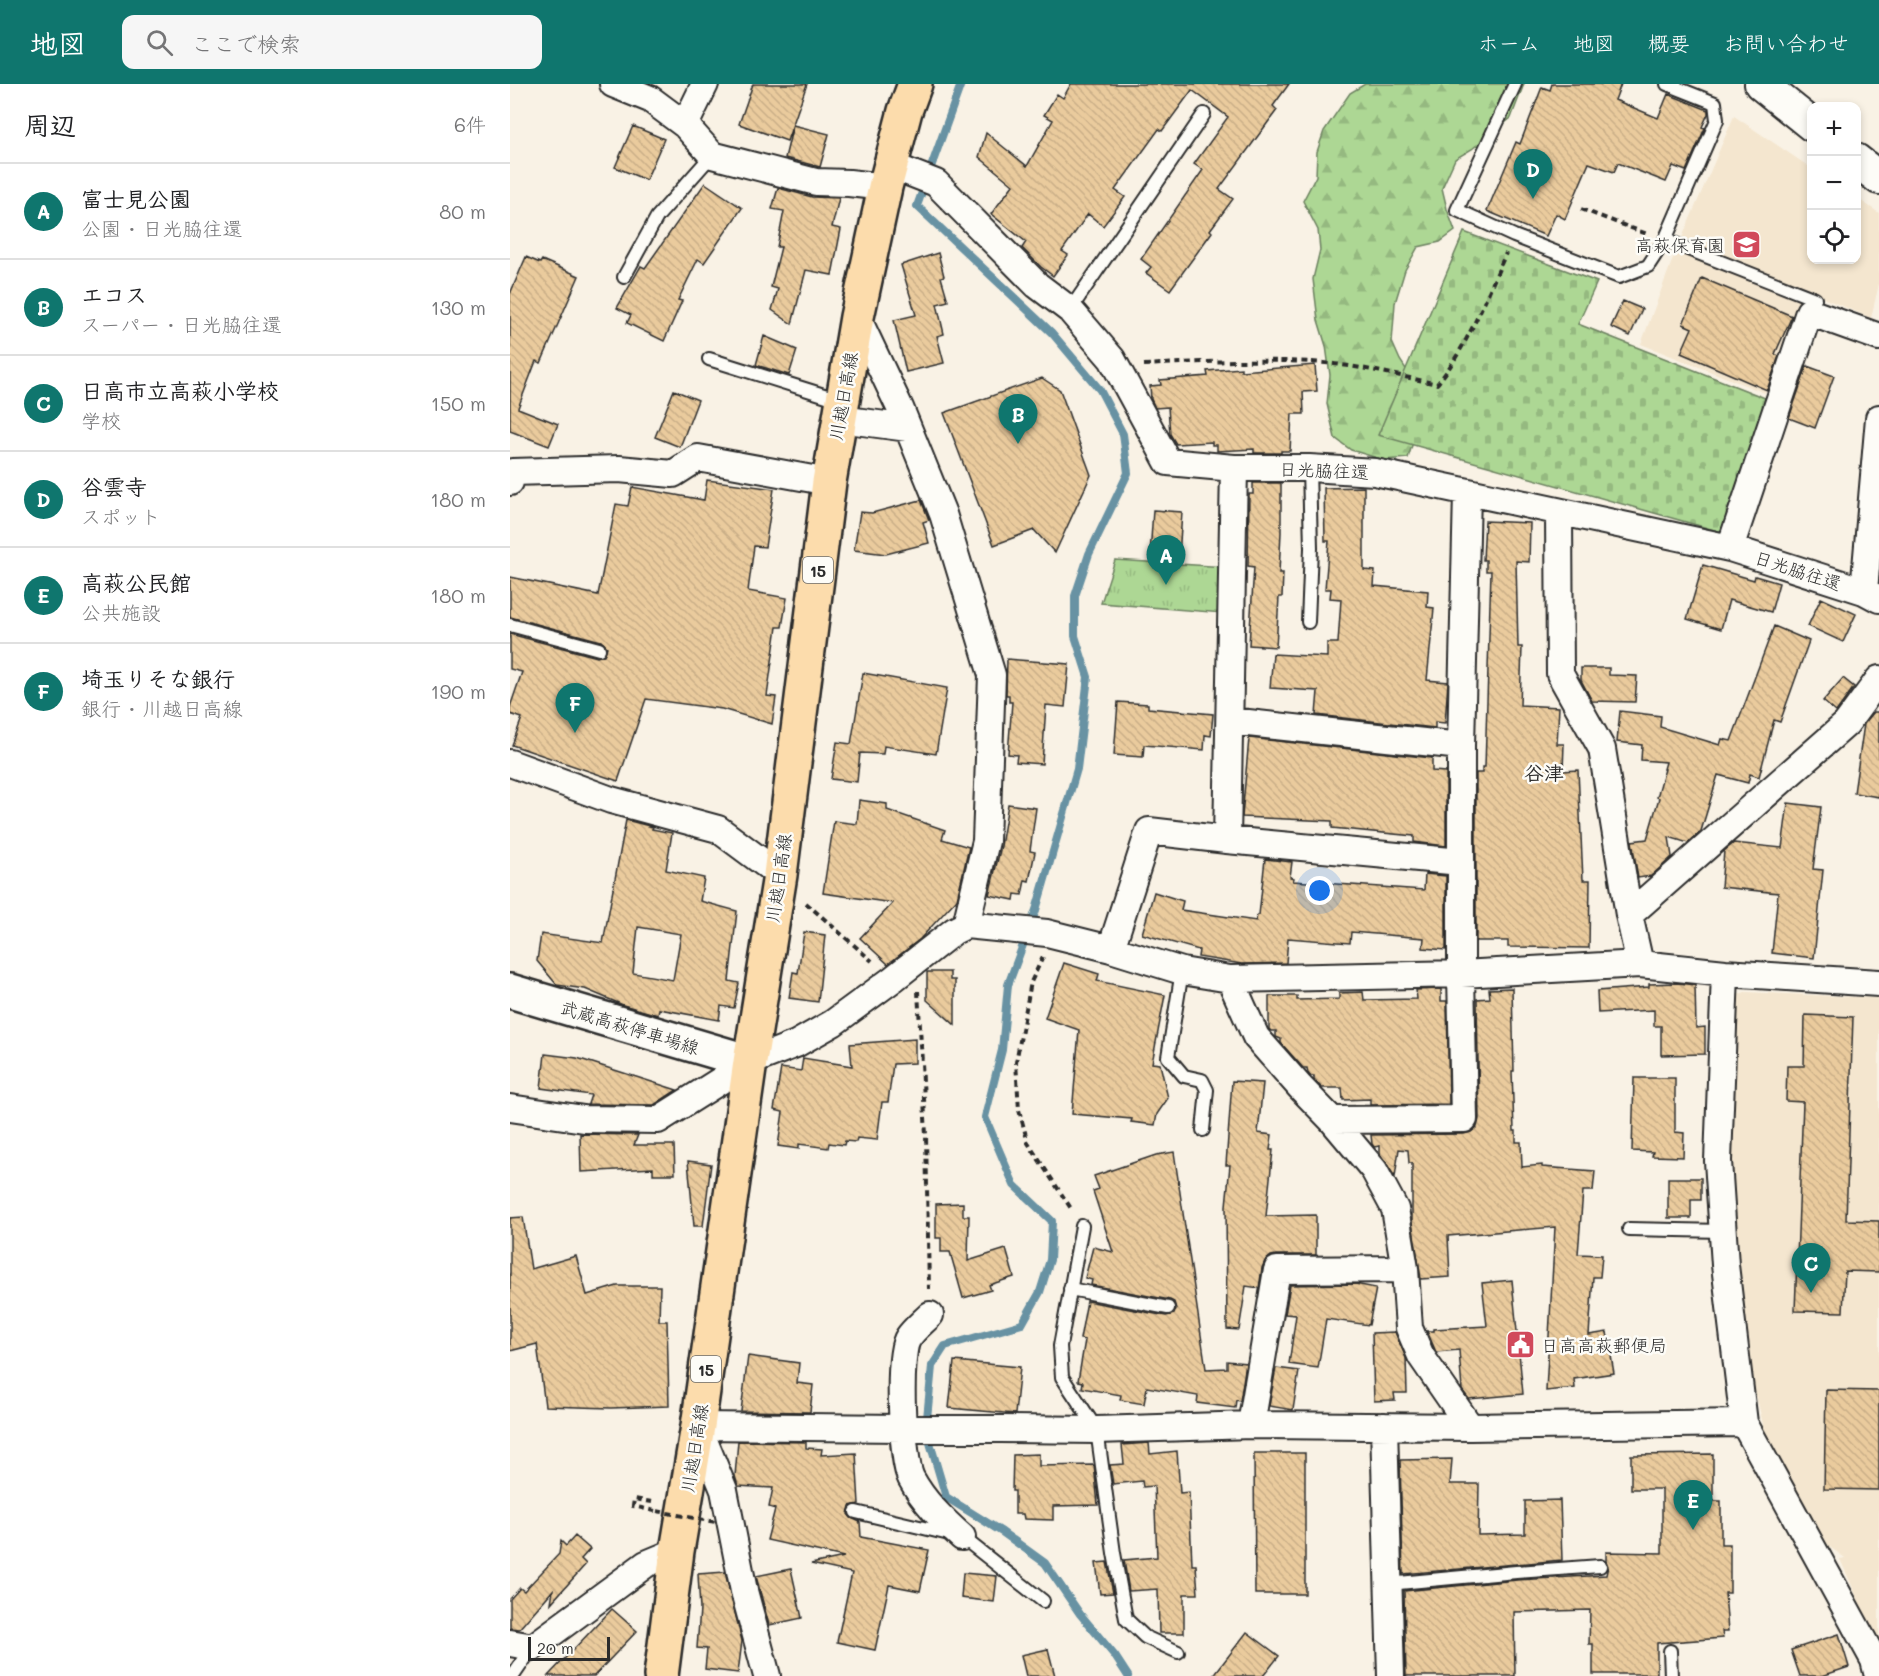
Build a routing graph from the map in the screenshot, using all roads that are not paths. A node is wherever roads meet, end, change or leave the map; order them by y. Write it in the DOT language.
graph roads {
  1 [pos="613,84"];
  2 [pos="705,84"];
  3 [pos="915,84"];
  4 [pos="1515,84"];
  5 [pos="1667,84"];
  6 [pos="1779,90"];
  7 [pos="1204,114"];
  8 [pos="1807,120"];
  9 [pos="685,125"];
  10 [pos="712,155"];
  11 [pos="1861,163"];
  12 [pos="906,177"];
  13 [pos="1879,178"];
  14 [pos="1665,240"];
  15 [pos="624,276"];
  16 [pos="1070,310"];
  17 [pos="1809,312"];
  18 [pos="857,317"];
  19 [pos="1879,337"];
  20 [pos="709,359"];
  21 [pos="842,408"];
  22 [pos="1879,418"];
  23 [pos="908,428"];
  24 [pos="1234,468"];
  25 [pos="1310,468"];
  26 [pos="829,482"];
  27 [pos="510,483"];
  28 [pos="1467,493"];
  29 [pos="1559,513"];
  30 [pos="1730,548"];
  31 [pos="1872,595"];
  32 [pos="1308,622"];
  33 [pos="510,625"];
  34 [pos="599,649"];
  35 [pos="1879,679"];
  36 [pos="1230,721"];
  37 [pos="1461,747"];
  38 [pos="510,763"];
  39 [pos="1227,840"];
  40 [pos="1461,862"];
  41 [pos="780,875"];
  42 [pos="1629,915"];
  43 [pos="966,925"];
  44 [pos="1111,949"];
  45 [pos="1641,964"];
  46 [pos="1182,971"];
  47 [pos="1725,973"];
  48 [pos="1461,974"];
  49 [pos="1230,979"];
  50 [pos="1879,983"];
  51 [pos="510,991"];
  52 [pos="750,1062"];
  53 [pos="510,1108"];
  54 [pos="1332,1120"];
  55 [pos="1203,1130"];
  56 [pos="1082,1226"];
  57 [pos="1629,1229"];
  58 [pos="1724,1231"];
  59 [pos="1405,1269"];
  60 [pos="1070,1289"];
  61 [pos="1168,1308"];
  62 [pos="930,1315"];
  63 [pos="1744,1423"];
  64 [pos="1251,1425"];
  65 [pos="698,1426"];
  66 [pos="1384,1426"];
  67 [pos="1470,1427"];
  68 [pos="906,1428"];
  69 [pos="1097,1430"];
  70 [pos="856,1512"];
  71 [pos="962,1537"];
  72 [pos="677,1551"];
  73 [pos="1600,1566"];
  74 [pos="1388,1584"];
  75 [pos="1043,1601"];
  76 [pos="521,1645"];
  77 [pos="1670,1651"];
  78 [pos="1178,1652"];
  79 [pos="513,1676"];
  80 [pos="661,1676"];
  81 [pos="767,1676"];
  82 [pos="1391,1676"];
  83 [pos="1671,1676"];
  84 [pos="1878,1676"];
  1 -- 9 [label="street"];
  2 -- 9 [label="street"];
  3 -- 12 [label="main road, 川越日高線 / 15"];
  4 -- 14 [label="lane"];
  5 -- 14 [label="lane"];
  6 -- 8 [label="street"];
  7 -- 16 [label="lane"];
  9 -- 10 [label="street"];
  10 -- 12 [label="street"];
  10 -- 15 [label="lane"];
  11 -- 13 [label="street"];
  12 -- 16 [label="street, 日光脇往還"];
  12 -- 18 [label="main road, 川越日高線 / 15"];
  14 -- 17 [label="lane"];
  16 -- 24 [label="street, 日光脇往還"];
  17 -- 19 [label="street"];
  17 -- 30 [label="street"];
  18 -- 21 [label="main road, 川越日高線 / 15"];
  18 -- 23 [label="street"];
  20 -- 21 [label="lane"];
  21 -- 23 [label="street"];
  21 -- 26 [label="main road, 川越日高線 / 15"];
  22 -- 31 [label="street"];
  23 -- 43 [label="street"];
  24 -- 25 [label="street, 日光脇往還"];
  24 -- 36 [label="street"];
  25 -- 28 [label="street, 日光脇往還"];
  25 -- 32 [label="lane"];
  26 -- 27 [label="street"];
  26 -- 41 [label="main road, 川越日高線 / 15"];
  28 -- 29 [label="street, 日光脇往還"];
  28 -- 37 [label="street"];
  29 -- 30 [label="street, 日光脇往還"];
  29 -- 42 [label="street"];
  30 -- 31 [label="street, 日光脇往還"];
  33 -- 34 [label="lane"];
  35 -- 42 [label="street"];
  36 -- 37 [label="street"];
  36 -- 39 [label="street"];
  37 -- 40 [label="street"];
  38 -- 41 [label="street"];
  39 -- 40 [label="street"];
  39 -- 44 [label="street"];
  40 -- 48 [label="street"];
  41 -- 52 [label="main road, 川越日高線 / 15"];
  42 -- 45 [label="street"];
  43 -- 44 [label="street"];
  43 -- 52 [label="street"];
  44 -- 46 [label="street"];
  45 -- 47 [label="street"];
  45 -- 48 [label="street"];
  46 -- 49 [label="street"];
  46 -- 55 [label="lane"];
  47 -- 50 [label="street"];
  47 -- 58 [label="street"];
  48 -- 49 [label="street"];
  48 -- 54 [label="street"];
  49 -- 54 [label="street"];
  51 -- 52 [label="main road, 武蔵高萩停車場線"];
  52 -- 53 [label="street"];
  52 -- 65 [label="main road, 川越日高線 / 15"];
  54 -- 59 [label="street"];
  56 -- 60 [label="lane"];
  57 -- 58 [label="lane"];
  58 -- 63 [label="street"];
  59 -- 64 [label="street"];
  59 -- 67 [label="street"];
  60 -- 61 [label="lane"];
  60 -- 69 [label="lane"];
  62 -- 68 [label="street"];
  63 -- 67 [label="street"];
  63 -- 84 [label="street"];
  64 -- 66 [label="street"];
  64 -- 69 [label="street"];
  65 -- 68 [label="street"];
  65 -- 72 [label="main road, 川越日高線 / 15"];
  65 -- 81 [label="street"];
  66 -- 67 [label="street"];
  66 -- 74 [label="street"];
  68 -- 69 [label="street"];
  68 -- 71 [label="street"];
  69 -- 78 [label="lane"];
  70 -- 71 [label="lane"];
  71 -- 75 [label="lane"];
  72 -- 76 [label="street"];
  72 -- 80 [label="main road, 川越日高線 / 15"];
  73 -- 74 [label="lane"];
  74 -- 82 [label="street"];
  76 -- 79 [label="lane"];
  77 -- 83 [label="lane"];
}
